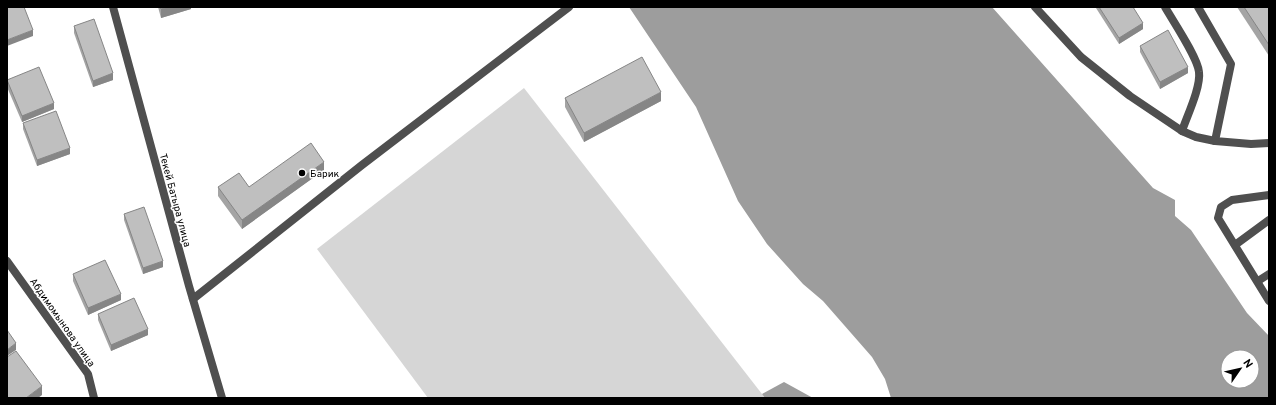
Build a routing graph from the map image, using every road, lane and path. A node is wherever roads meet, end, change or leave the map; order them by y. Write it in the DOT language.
graph roads {
  1 [pos="113,7"];
  2 [pos="569,7"];
  3 [pos="1034,7"];
  4 [pos="1165,7"];
  5 [pos="1198,7"];
  6 [pos="1182,131"];
  7 [pos="1215,141"];
  8 [pos="1269,143"];
  9 [pos="1269,195"];
  10 [pos="1269,220"];
  11 [pos="1234,245"];
  12 [pos="7,261"];
  13 [pos="1269,274"];
  14 [pos="1258,281"];
  15 [pos="193,299"];
  16 [pos="1269,301"];
  17 [pos="94,398"];
  18 [pos="222,398"];
  1 -- 15 [label="street, Текей Батыра улица"];
  2 -- 15 [label="street"];
  3 -- 6 [label="street"];
  4 -- 6 [label="street"];
  5 -- 7 [label="street"];
  6 -- 7 [label="street"];
  7 -- 8 [label="street"];
  9 -- 11 [label="street"];
  10 -- 11 [label="street"];
  11 -- 14 [label="street"];
  12 -- 17 [label="street, Абдимомынова улица"];
  13 -- 14 [label="street"];
  14 -- 16 [label="street"];
  15 -- 18 [label="street, Текей Батыра улица"];
}
